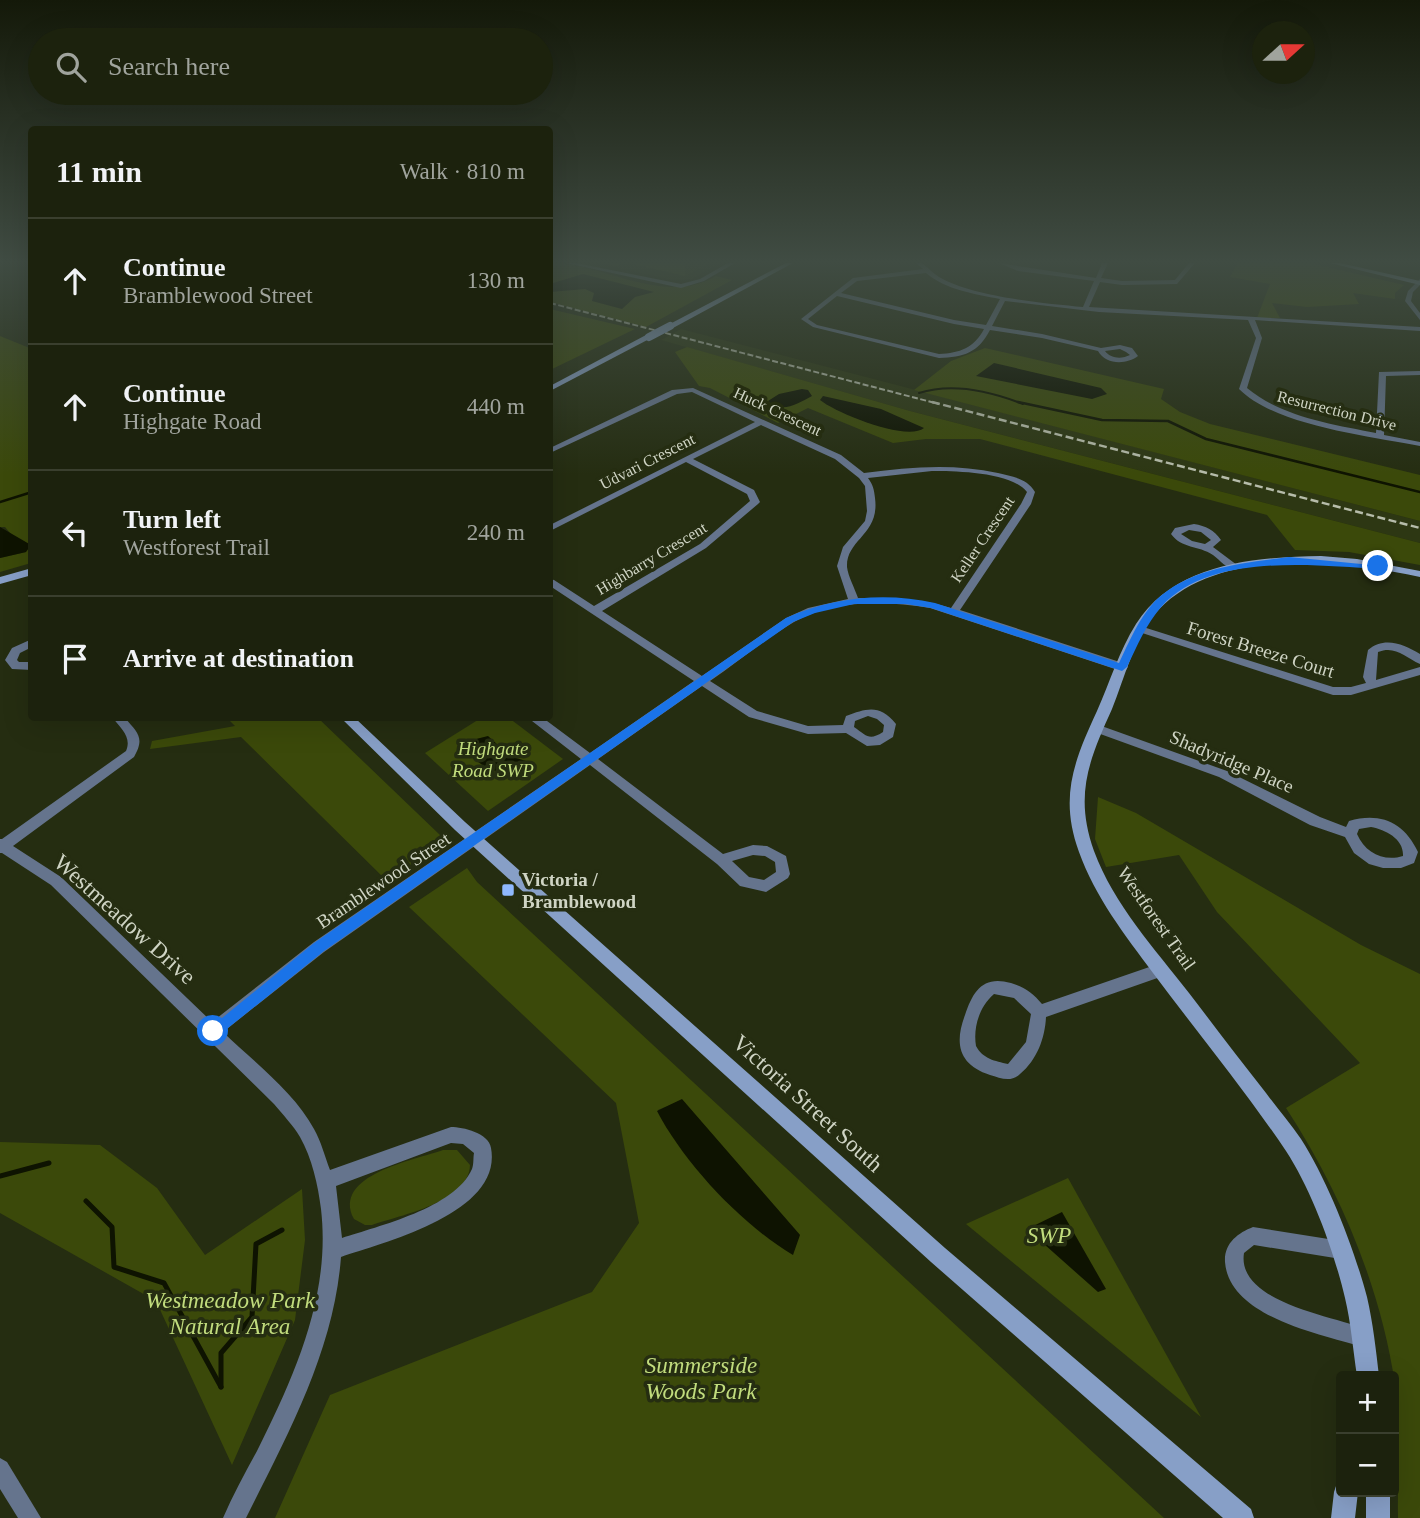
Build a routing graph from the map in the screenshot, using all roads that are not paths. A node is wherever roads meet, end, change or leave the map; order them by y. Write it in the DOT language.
graph roads {
  1 [pos="648,334"];
  2 [pos="650,334"];
  3 [pos="852,334"];
  4 [pos="984,334"];
  5 [pos="1018,334"];
  6 [pos="1257,334"];
  7 [pos="645,336"];
  8 [pos="1101,350"];
  9 [pos="1420,373"];
  10 [pos="553,381"];
  11 [pos="553,387"];
  12 [pos="760,422"];
  13 [pos="1380,435"];
  14 [pos="1420,444"];
  15 [pos="553,450"];
  16 [pos="686,459"];
  17 [pos="862,476"];
  18 [pos="553,526"];
  19 [pos="1208,547"];
  20 [pos="1234,567"];
  21 [pos="28,573"];
  22 [pos="1420,574"];
  23 [pos="0,580"];
  24 [pos="28,580"];
  25 [pos="553,584"];
  26 [pos="0,588"];
  27 [pos="854,601"];
  28 [pos="594,611"];
  29 [pos="954,611"];
  30 [pos="1140,629"];
  31 [pos="28,644"];
  32 [pos="1420,660"];
  33 [pos="28,666"];
  34 [pos="1122,667"];
  35 [pos="1420,671"];
  36 [pos="700,680"];
  37 [pos="1372,684"];
  38 [pos="122,721"];
  39 [pos="350,721"];
  40 [pos="540,721"];
  41 [pos="1096,728"];
  42 [pos="848,729"];
  43 [pos="589,758"];
  44 [pos="1350,834"];
  45 [pos="476,839"];
  46 [pos="1,846"];
  47 [pos="722,860"];
  48 [pos="1161,970"];
  49 [pos="1039,1012"];
  50 [pos="213,1031"];
  51 [pos="327,1180"];
  52 [pos="334,1250"];
  53 [pos="1341,1250"];
  54 [pos="1363,1336"];
  55 [pos="1367,1371"];
  56 [pos="0,1469"];
  57 [pos="1345,1497"];
  58 [pos="1378,1497"];
  59 [pos="30,1518"];
  60 [pos="234,1518"];
  61 [pos="1242,1518"];
  62 [pos="1343,1518"];
  63 [pos="1378,1518"];
  1 -- 7 [label="main road"];
  2 -- 7 [label="main road, bridge"];
  3 -- 4 [label="street"];
  5 -- 8 [label="street"];
  6 -- 13 [label="street, Resurrection Drive"];
  7 -- 10 [label="main road"];
  7 -- 11 [label="main road"];
  9 -- 13 [label="street"];
  12 -- 15 [label="street, Huck Crescent"];
  12 -- 16 [label="street, Udvari Crescent"];
  12 -- 17 [label="street, Huck Crescent"];
  13 -- 14 [label="street, Resurrection Drive"];
  16 -- 18 [label="street, Udvari Crescent"];
  16 -- 28 [label="street, Highbarry Crescent"];
  17 -- 27 [label="street"];
  17 -- 29 [label="street, Keller Crescent"];
  19 -- 20 [label="street"];
  20 -- 22 [label="main road, Westforest Trail"];
  20 -- 30 [label="main road, Westforest Trail"];
  21 -- 23 [label="main road"];
  24 -- 26 [label="main road"];
  25 -- 28 [label="street"];
  27 -- 29 [label="street, Bramblewood Street"];
  27 -- 36 [label="street, Bramblewood Street"];
  28 -- 36 [label="street"];
  29 -- 34 [label="street, Bramblewood Street"];
  30 -- 34 [label="main road, Westforest Trail"];
  30 -- 37 [label="street, Forest Breeze Court"];
  31 -- 33 [label="street"];
  32 -- 37 [label="street"];
  34 -- 41 [label="main road, Westforest Trail"];
  35 -- 37 [label="street, Forest Breeze Court"];
  36 -- 42 [label="street"];
  36 -- 43 [label="street, Bramblewood Street"];
  38 -- 46 [label="street"];
  39 -- 45 [label="main road, Victoria Street South"];
  40 -- 43 [label="street"];
  41 -- 44 [label="street, Shadyridge Place"];
  41 -- 48 [label="main road, Westforest Trail"];
  43 -- 45 [label="street, Bramblewood Street"];
  43 -- 47 [label="street"];
  45 -- 50 [label="street, Bramblewood Street"];
  45 -- 61 [label="main road, Victoria Street South"];
  46 -- 50 [label="street, Westmeadow Drive"];
  48 -- 49 [label="street"];
  48 -- 53 [label="main road, Westforest Trail"];
  49 -- 49 [label="street"];
  50 -- 51 [label="street, Westmeadow Drive"];
  51 -- 52 [label="street, Westmeadow Drive"];
  51 -- 52 [label="street"];
  52 -- 60 [label="street, Westmeadow Drive"];
  53 -- 54 [label="main road, Westforest Trail"];
  53 -- 54 [label="street"];
  54 -- 55 [label="main road, Westforest Trail"];
  56 -- 59 [label="street"];
  57 -- 62 [label="main road"];
  58 -- 63 [label="main road"];
}
